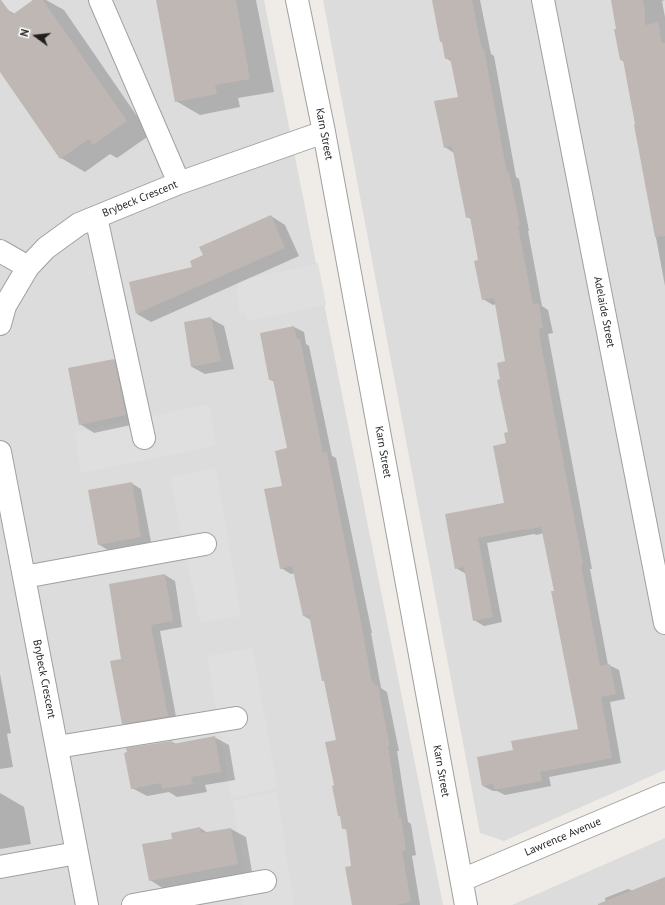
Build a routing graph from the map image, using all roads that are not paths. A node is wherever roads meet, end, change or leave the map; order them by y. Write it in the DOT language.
graph roads {
  1 [pos="100,0"];
  2 [pos="297,0"];
  3 [pos="543,0"];
  4 [pos="324,132"];
  5 [pos="178,183"];
  6 [pos="96,217"];
  7 [pos="0,251"];
  8 [pos="28,267"];
  9 [pos="0,324"];
  10 [pos="144,438"];
  11 [pos="0,452"];
  12 [pos="204,544"];
  13 [pos="24,577"];
  14 [pos="665,623"];
  15 [pos="236,718"];
  16 [pos="57,747"];
  17 [pos="665,794"];
  18 [pos="77,853"];
  19 [pos="0,867"];
  20 [pos="462,880"];
  21 [pos="265,881"];
  22 [pos="87,905"];
  23 [pos="133,905"];
  24 [pos="466,905"];
  1 -- 5 [label="street"];
  2 -- 4 [label="street, Karn Street"];
  3 -- 14 [label="street, Adelaide Street"];
  4 -- 5 [label="street, Brybeck Crescent"];
  4 -- 20 [label="street, Karn Street"];
  5 -- 6 [label="street, Brybeck Crescent"];
  6 -- 8 [label="street, Brybeck Crescent"];
  6 -- 10 [label="street"];
  7 -- 8 [label="street"];
  8 -- 9 [label="street, Brybeck Crescent"];
  11 -- 13 [label="street, Brybeck Crescent"];
  12 -- 13 [label="street"];
  13 -- 16 [label="street, Brybeck Crescent"];
  15 -- 16 [label="street"];
  16 -- 18 [label="street, Brybeck Crescent"];
  17 -- 20 [label="street, Lawrence Avenue"];
  18 -- 19 [label="street"];
  18 -- 22 [label="street, Brybeck Crescent"];
  20 -- 24 [label="street, Karn Street"];
  21 -- 23 [label="street"];
}
